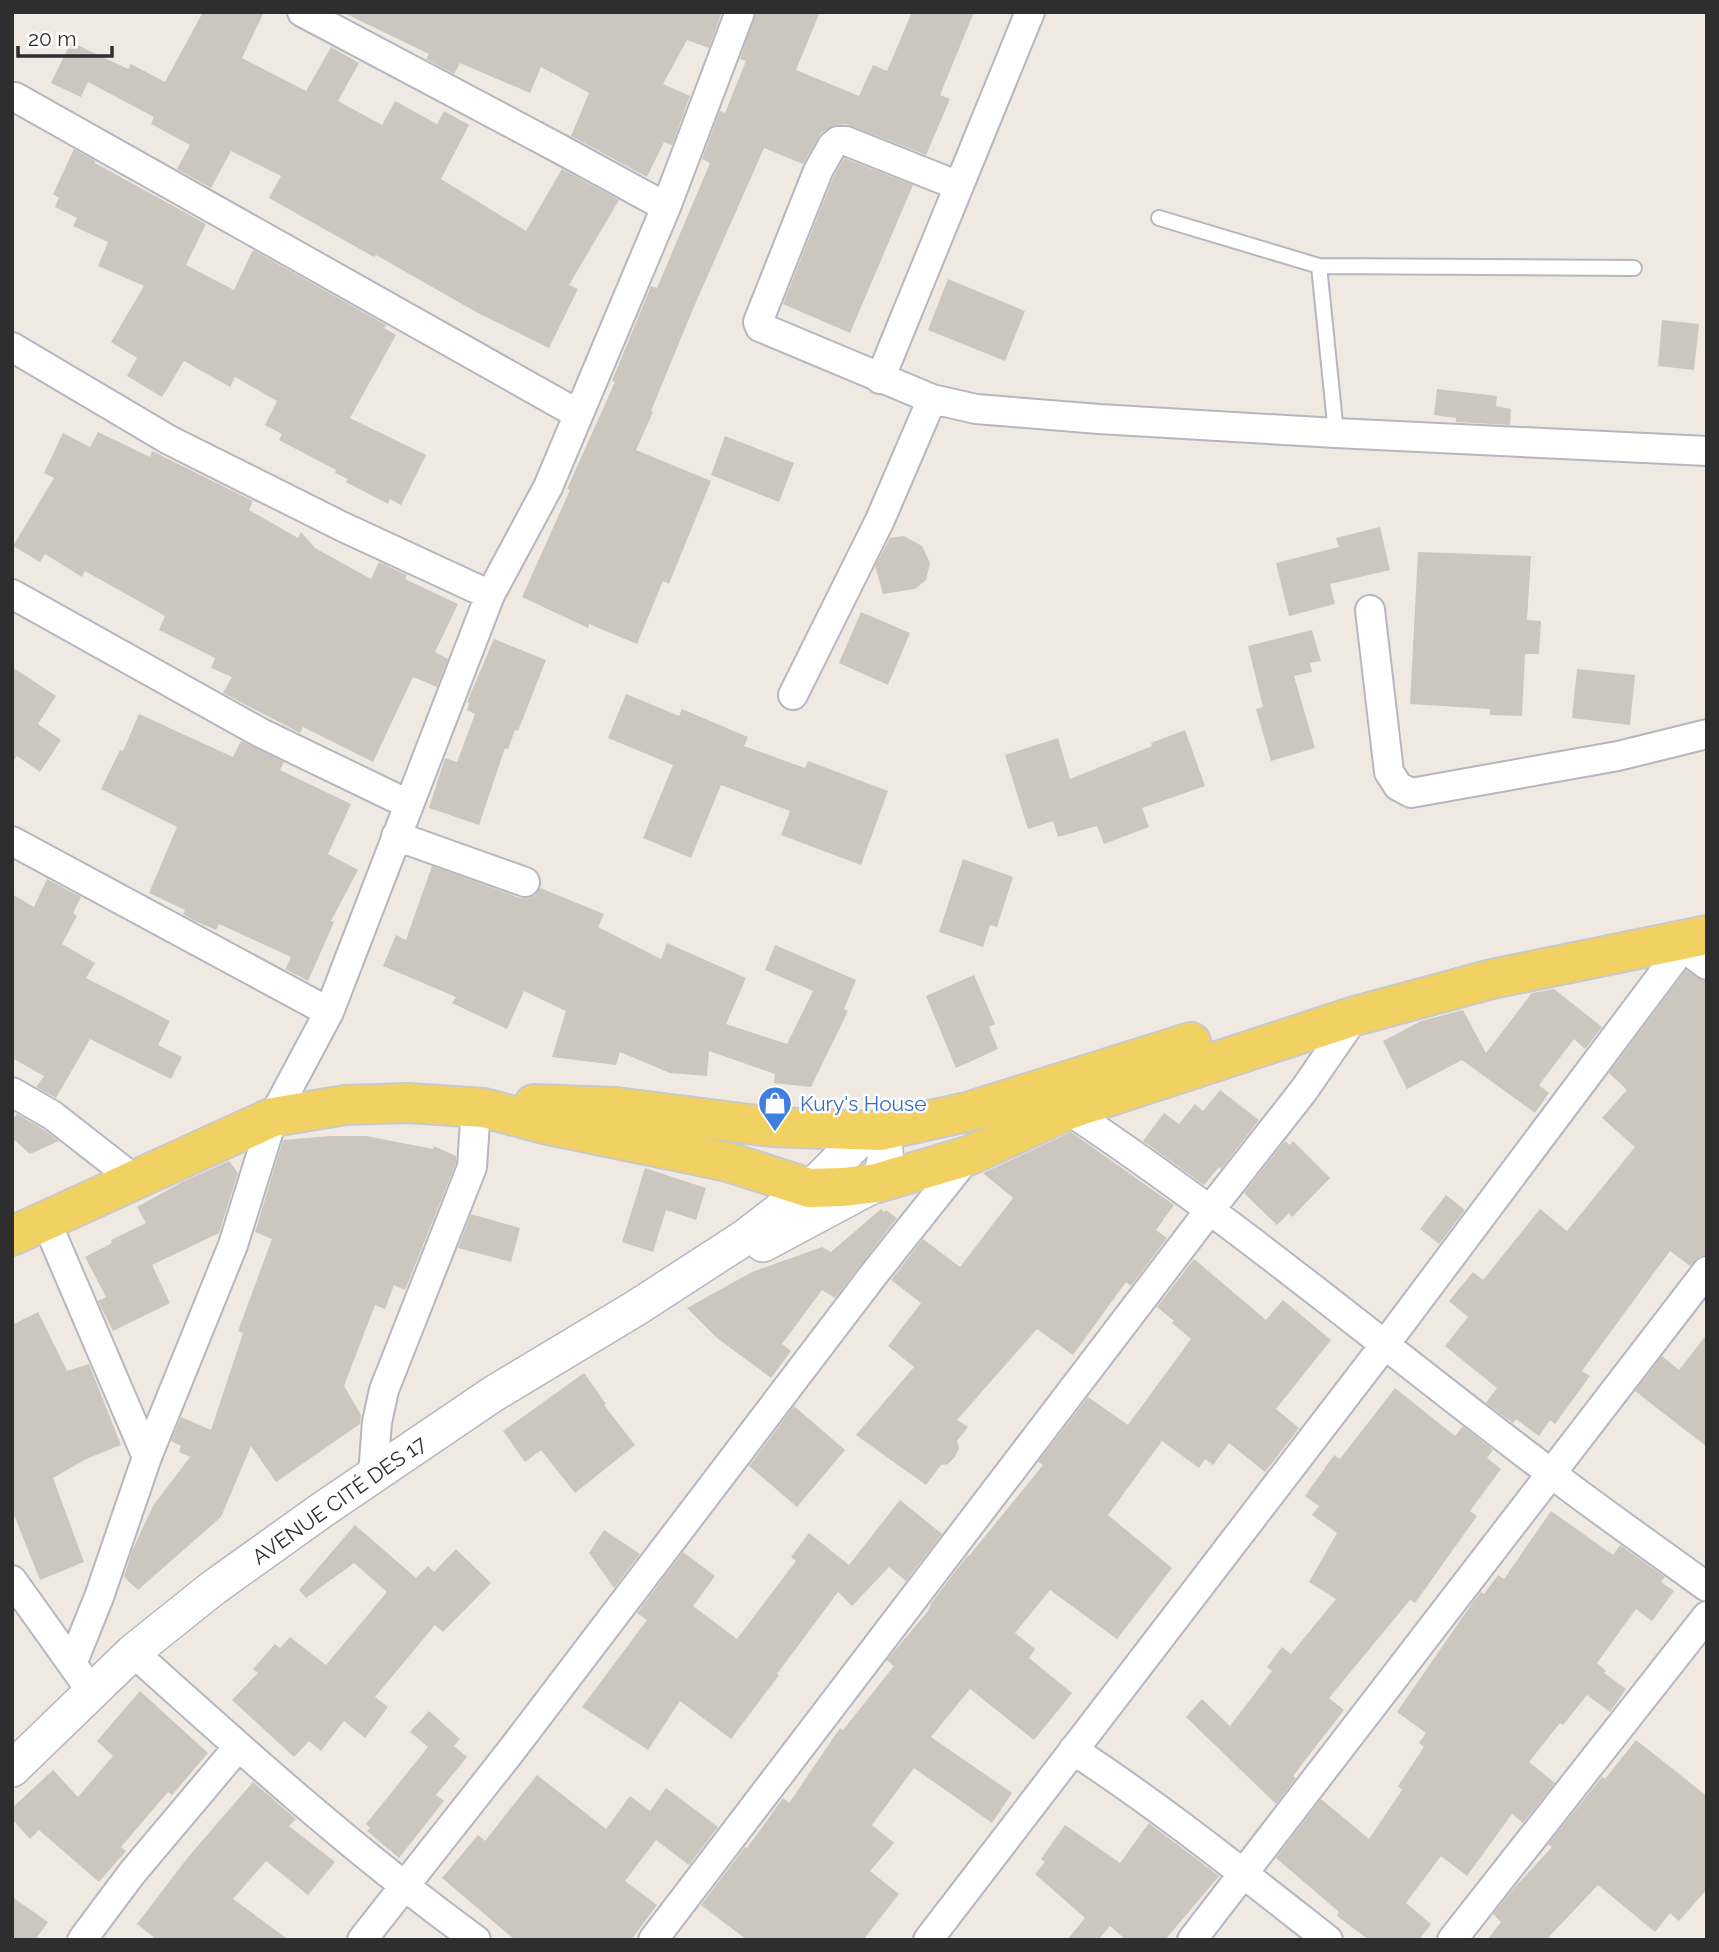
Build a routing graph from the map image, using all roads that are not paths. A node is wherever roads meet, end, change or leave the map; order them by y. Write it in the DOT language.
graph roads {
  1 [pos="302,12"];
  2 [pos="740,12"];
  3 [pos="1030,12"];
  4 [pos="15,97"];
  5 [pos="959,186"];
  6 [pos="666,207"];
  7 [pos="1158,218"];
  8 [pos="1319,266"];
  9 [pos="1634,268"];
  10 [pos="12,346"];
  11 [pos="880,379"];
  12 [pos="932,399"];
  13 [pos="578,414"];
  14 [pos="1336,433"];
  15 [pos="1707,451"];
  16 [pos="12,594"];
  17 [pos="491,595"];
  18 [pos="1370,610"];
  19 [pos="793,695"];
  20 [pos="1707,734"];
  21 [pos="408,804"];
  22 [pos="396,836"];
  23 [pos="12,841"];
  24 [pos="525,882"];
  25 [pos="1698,939"];
  26 [pos="330,1012"];
  27 [pos="1355,1016"];
  28 [pos="12,1092"];
  29 [pos="480,1108"];
  30 [pos="1068,1110"];
  31 [pos="273,1117"];
  32 [pos="873,1132"];
  33 [pos="968,1156"];
  34 [pos="134,1179"];
  35 [pos="877,1183"];
  36 [pos="810,1188"];
  37 [pos="1209,1211"];
  38 [pos="29,1228"];
  39 [pos="694,1270"];
  40 [pos="1707,1270"];
  41 [pos="1386,1343"];
  42 [pos="148,1457"];
  43 [pos="1552,1474"];
  44 [pos="373,1475"];
  45 [pos="12,1580"];
  46 [pos="1707,1587"];
  47 [pos="1707,1616"];
  48 [pos="134,1652"];
  49 [pos="72,1664"];
  50 [pos="92,1692"];
  51 [pos="238,1747"];
  52 [pos="1073,1750"];
  53 [pos="12,1769"];
  54 [pos="1242,1873"];
  55 [pos="404,1887"];
  56 [pos="82,1940"];
  57 [pos="362,1940"];
  58 [pos="476,1940"];
  59 [pos="653,1940"];
  60 [pos="928,1940"];
  61 [pos="1192,1940"];
  62 [pos="1328,1940"];
  63 [pos="1452,1940"];
  1 -- 6 [label="street"];
  2 -- 6 [label="street"];
  3 -- 5 [label="street"];
  4 -- 13 [label="street"];
  5 -- 11 [label="street"];
  5 -- 11 [label="street"];
  6 -- 13 [label="street"];
  7 -- 8 [label="lane"];
  8 -- 9 [label="lane"];
  8 -- 14 [label="lane"];
  10 -- 17 [label="street"];
  11 -- 12 [label="street"];
  12 -- 14 [label="street"];
  12 -- 19 [label="street"];
  13 -- 17 [label="street"];
  14 -- 15 [label="street"];
  16 -- 21 [label="street"];
  17 -- 21 [label="street"];
  18 -- 20 [label="street"];
  21 -- 22 [label="street"];
  22 -- 24 [label="street"];
  22 -- 26 [label="street"];
  23 -- 26 [label="street"];
  25 -- 27 [label="main road"];
  25 -- 32 [label="main road"];
  25 -- 41 [label="street"];
  26 -- 31 [label="street"];
  27 -- 30 [label="main road"];
  27 -- 37 [label="street"];
  28 -- 34 [label="street"];
  29 -- 31 [label="main road"];
  29 -- 32 [label="main road"];
  29 -- 36 [label="main road"];
  29 -- 44 [label="street"];
  30 -- 33 [label="main road"];
  30 -- 37 [label="street"];
  31 -- 34 [label="main road"];
  31 -- 42 [label="street"];
  32 -- 35 [label="street"];
  32 -- 36 [label="street, AVENUE CITÉ DES 17"];
  33 -- 35 [label="main road"];
  33 -- 55 [label="street"];
  34 -- 38 [label="main road"];
  35 -- 36 [label="main road"];
  35 -- 39 [label="street"];
  36 -- 39 [label="street, AVENUE CITÉ DES 17"];
  37 -- 41 [label="street"];
  37 -- 59 [label="street"];
  38 -- 42 [label="street"];
  39 -- 44 [label="street, AVENUE CITÉ DES 17"];
  40 -- 43 [label="street"];
  41 -- 43 [label="street"];
  41 -- 52 [label="street"];
  42 -- 49 [label="street"];
  43 -- 46 [label="street"];
  43 -- 54 [label="street"];
  44 -- 48 [label="street, AVENUE CITÉ DES 17"];
  45 -- 49 [label="street"];
  47 -- 63 [label="street"];
  48 -- 50 [label="street, AVENUE CITÉ DES 17"];
  48 -- 51 [label="street"];
  49 -- 50 [label="street"];
  50 -- 53 [label="street, AVENUE CITÉ DES 17"];
  51 -- 55 [label="street"];
  51 -- 56 [label="street"];
  52 -- 54 [label="street"];
  52 -- 60 [label="street"];
  54 -- 61 [label="street"];
  54 -- 62 [label="street"];
  55 -- 57 [label="street"];
  55 -- 58 [label="street"];
}
